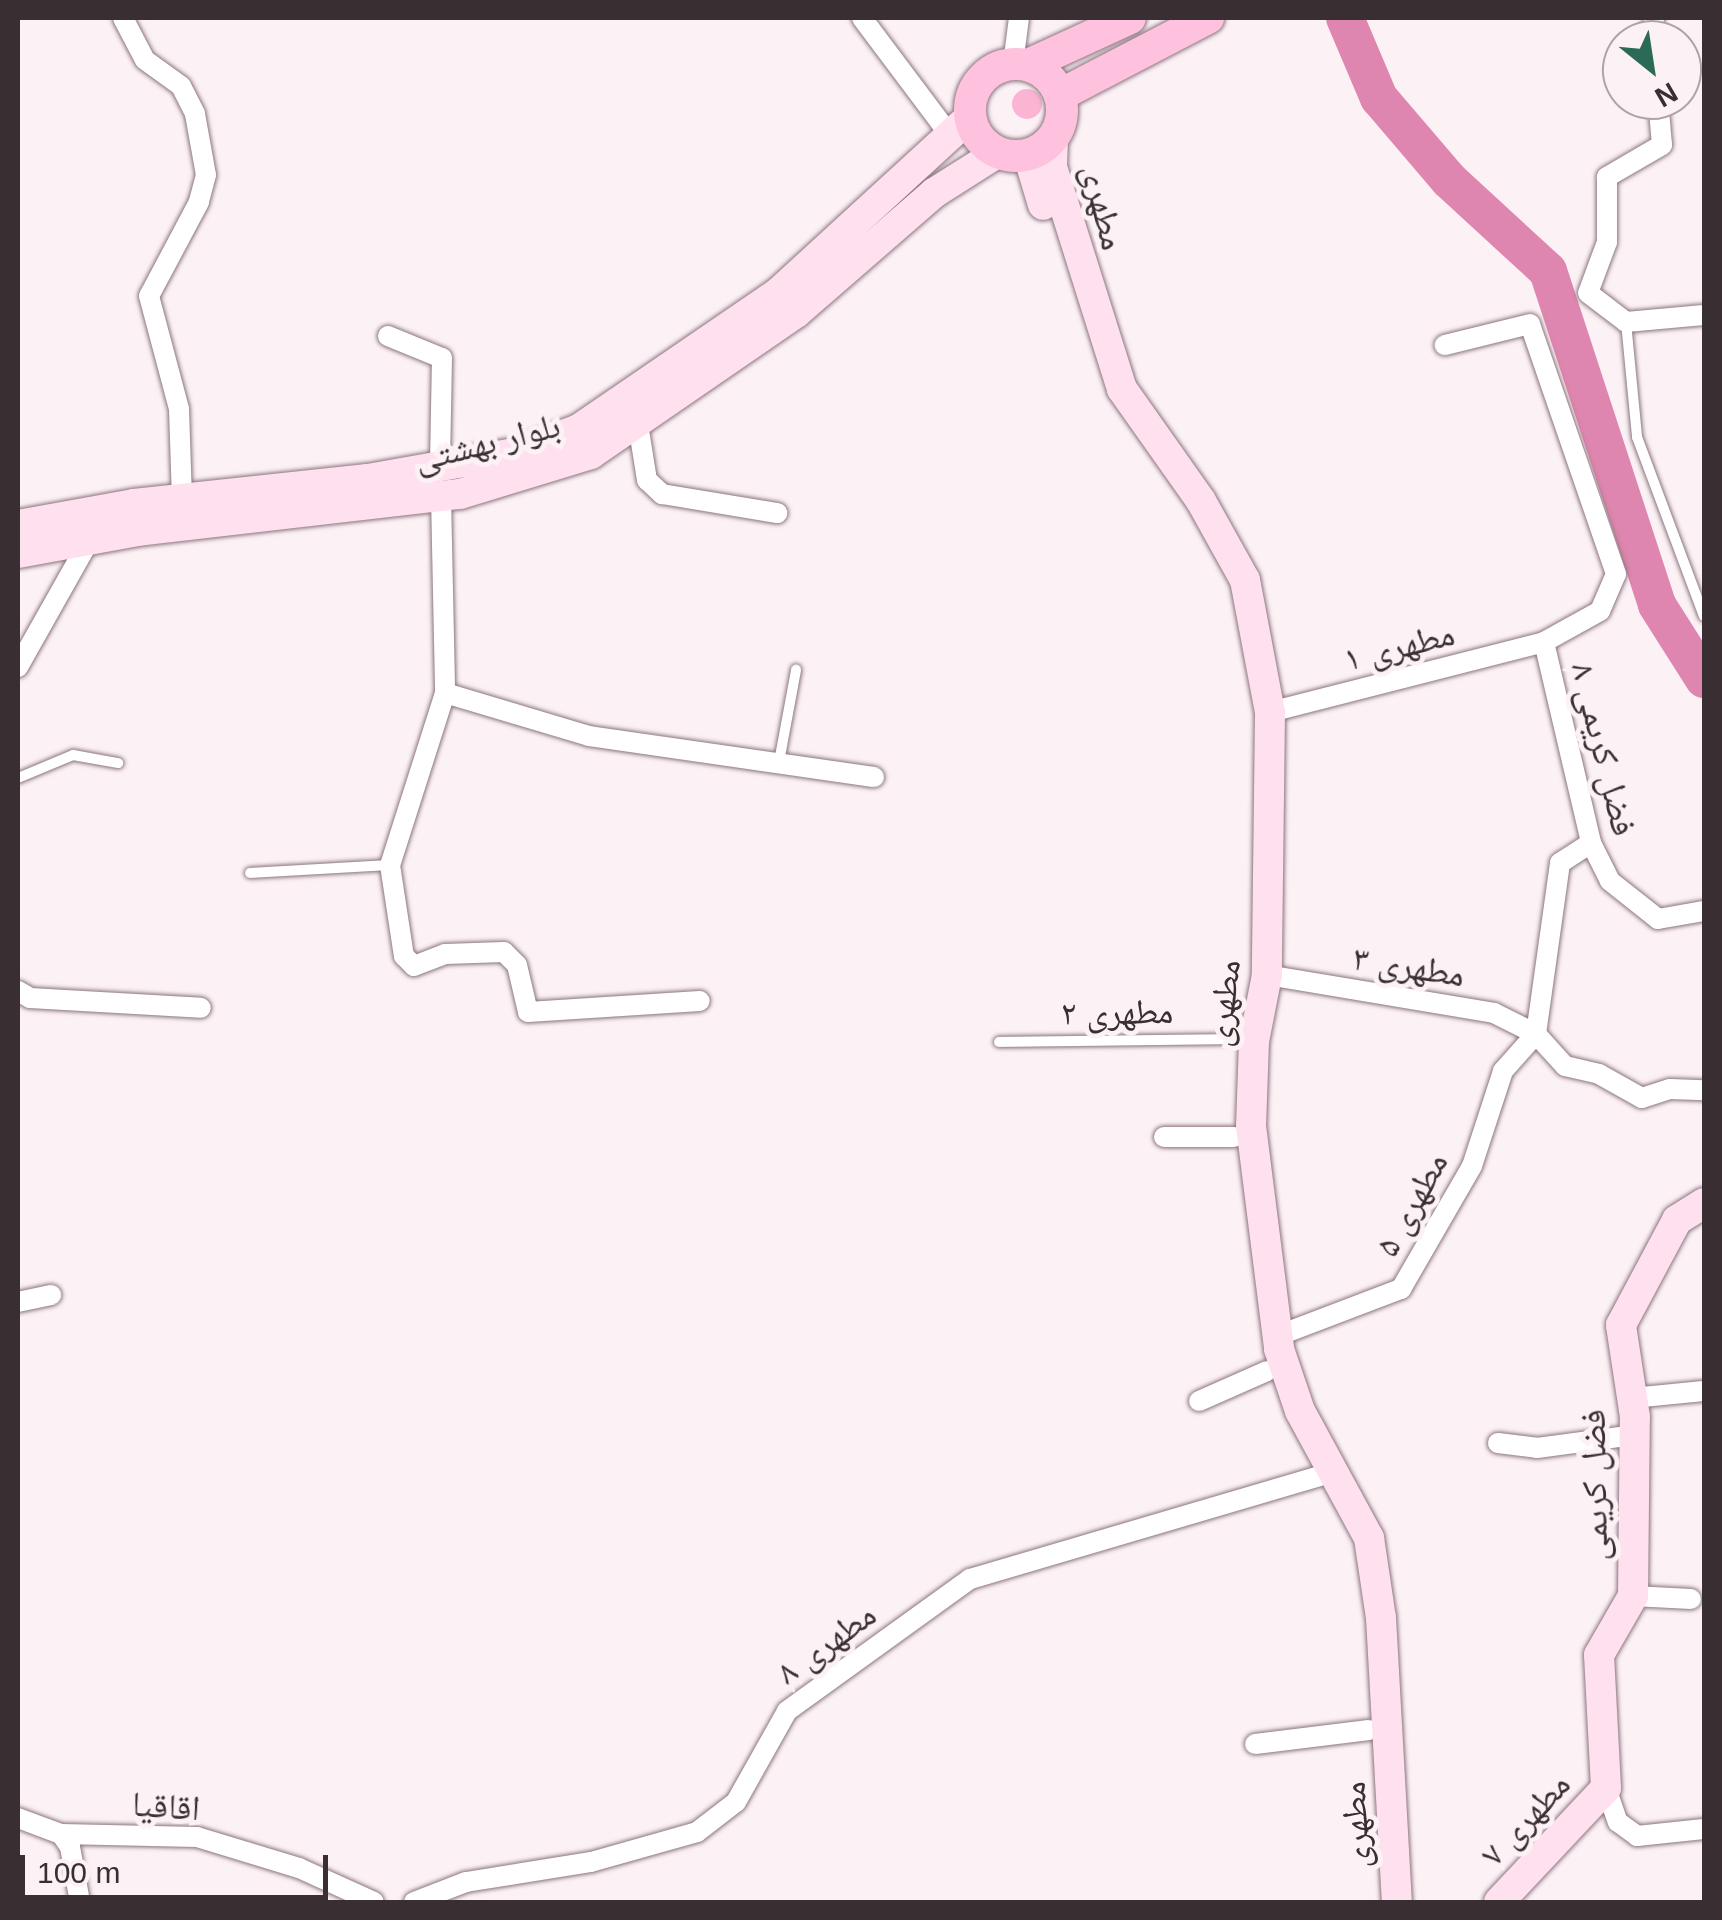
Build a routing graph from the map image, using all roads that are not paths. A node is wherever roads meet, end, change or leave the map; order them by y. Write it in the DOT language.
graph roads {
  1 [pos="123,18"];
  2 [pos="862,18"];
  3 [pos="1019,18"];
  4 [pos="1130,18"];
  5 [pos="1208,18"];
  6 [pos="1021,64"];
  7 [pos="1060,95"];
  8 [pos="1660,120"];
  9 [pos="961,128"];
  10 [pos="1026,149"];
  11 [pos="1704,315"];
  12 [pos="1626,322"];
  13 [pos="388,336"];
  14 [pos="1445,345"];
  15 [pos="638,424"];
  16 [pos="441,481"];
  17 [pos="182,498"];
  18 [pos="777,513"];
  19 [pos="18,524"];
  20 [pos="90,539"];
  21 [pos="18,553"];
  22 [pos="1704,616"];
  23 [pos="1544,642"];
  24 [pos="18,667"];
  25 [pos="796,670"];
  26 [pos="445,693"];
  27 [pos="1270,712"];
  28 [pos="779,762"];
  29 [pos="118,763"];
  30 [pos="874,777"];
  31 [pos="18,778"];
  32 [pos="1591,843"];
  33 [pos="390,865"];
  34 [pos="250,873"];
  35 [pos="1704,910"];
  36 [pos="1267,975"];
  37 [pos="18,991"];
  38 [pos="700,1001"];
  39 [pos="201,1008"];
  40 [pos="1536,1034"];
  41 [pos="1236,1039"];
  42 [pos="999,1042"];
  43 [pos="1704,1090"];
  44 [pos="1234,1137"];
  45 [pos="1164,1138"];
  46 [pos="1704,1203"];
  47 [pos="51,1294"];
  48 [pos="18,1302"];
  49 [pos="1278,1336"];
  50 [pos="1267,1371"];
  51 [pos="1704,1391"];
  52 [pos="1632,1398"];
  53 [pos="1199,1401"];
  54 [pos="1635,1435"];
  55 [pos="1498,1442"];
  56 [pos="1320,1476"];
  57 [pos="1632,1596"];
  58 [pos="1690,1599"];
  59 [pos="1369,1730"];
  60 [pos="1255,1744"];
  61 [pos="1606,1788"];
  62 [pos="18,1818"];
  63 [pos="1704,1829"];
  64 [pos="61,1834"];
  65 [pos="1524,1890"];
  66 [pos="80,1902"];
  67 [pos="374,1902"];
  68 [pos="414,1902"];
  69 [pos="1379,1902"];
  70 [pos="1398,1902"];
  71 [pos="1499,1902"];
  1 -- 17 [label="street"];
  2 -- 9 [label="street"];
  3 -- 6 [label="street"];
  4 -- 6 [label="main road"];
  5 -- 7 [label="main road"];
  6 -- 7 [label="main road"];
  6 -- 9 [label="main road"];
  7 -- 10 [label="main road"];
  8 -- 12 [label="street"];
  9 -- 10 [label="main road"];
  9 -- 16 [label="main road, بلوار بهشتی"];
  10 -- 15 [label="main road, بلوار بهشتی"];
  10 -- 27 [label="main road, مطهری"];
  10 -- 41 [label="main road, مطهری"];
  11 -- 12 [label="street"];
  12 -- 22 [label="lane"];
  13 -- 16 [label="street"];
  14 -- 23 [label="street, مطهری ۱"];
  15 -- 16 [label="main road, بلوار بهشتی"];
  15 -- 18 [label="street"];
  16 -- 17 [label="main road, بلوار بهشتی"];
  16 -- 20 [label="main road, بلوار بهشتی"];
  16 -- 26 [label="street"];
  17 -- 19 [label="main road, بلوار بهشتی"];
  20 -- 21 [label="main road, بلوار بهشتی"];
  20 -- 24 [label="street"];
  23 -- 27 [label="street, مطهری ۱"];
  23 -- 32 [label="street, فضل کریمی ۸"];
  25 -- 28 [label="lane"];
  26 -- 28 [label="street"];
  26 -- 33 [label="street"];
  27 -- 36 [label="main road, مطهری"];
  28 -- 30 [label="street"];
  29 -- 31 [label="lane"];
  32 -- 35 [label="street, فضل کریمی ۸"];
  32 -- 40 [label="street"];
  33 -- 34 [label="lane"];
  33 -- 38 [label="street"];
  36 -- 40 [label="street, مطهری ۳"];
  36 -- 49 [label="main road, مطهری"];
  37 -- 39 [label="street"];
  40 -- 43 [label="street, مطهری ۳"];
  40 -- 49 [label="street, مطهری ۵"];
  41 -- 42 [label="lane, مطهری ۲"];
  41 -- 44 [label="main road, مطهری"];
  44 -- 45 [label="street"];
  44 -- 50 [label="main road, مطهری"];
  46 -- 52 [label="main road, فضل کریمی"];
  47 -- 48 [label="street"];
  49 -- 70 [label="main road, مطهری"];
  50 -- 53 [label="street"];
  50 -- 56 [label="main road, مطهری"];
  51 -- 52 [label="street"];
  52 -- 54 [label="main road, فضل کریمی"];
  54 -- 55 [label="street"];
  54 -- 57 [label="main road, فضل کریمی"];
  56 -- 59 [label="main road, مطهری"];
  56 -- 68 [label="street, مطهری ۸"];
  57 -- 58 [label="street"];
  57 -- 61 [label="main road, فضل کریمی"];
  59 -- 60 [label="street"];
  59 -- 69 [label="main road, مطهری"];
  61 -- 63 [label="street"];
  61 -- 65 [label="main road, مطهری ۷"];
  62 -- 64 [label="street, اقاقیا"];
  64 -- 66 [label="street"];
  64 -- 67 [label="street, اقاقیا"];
  65 -- 71 [label="main road, مطهری ۷"];
}
